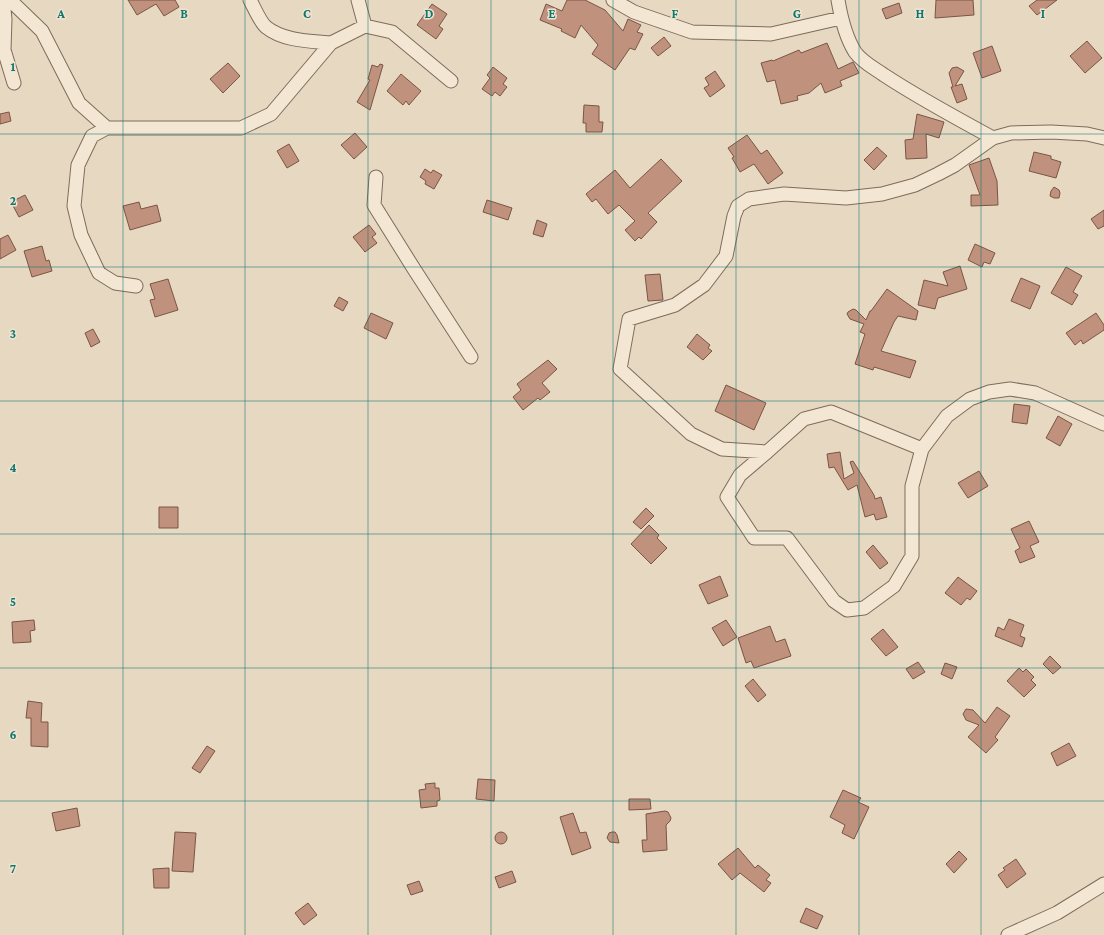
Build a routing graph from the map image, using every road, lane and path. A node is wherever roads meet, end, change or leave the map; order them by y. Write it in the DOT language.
graph roads {
  1 [pos="3,0"];
  2 [pos="10,0"];
  3 [pos="250,0"];
  4 [pos="358,0"];
  5 [pos="613,0"];
  6 [pos="838,0"];
  7 [pos="841,18"];
  8 [pos="365,26"];
  9 [pos="331,43"];
  10 [pos="451,81"];
  11 [pos="14,83"];
  12 [pos="107,128"];
  13 [pos="993,138"];
  14 [pos="1104,138"];
  15 [pos="376,177"];
  16 [pos="136,286"];
  17 [pos="471,357"];
  18 [pos="1104,424"];
  19 [pos="922,449"];
  20 [pos="768,452"];
  21 [pos="1104,884"];
  22 [pos="1008,935"];
  1 -- 11 [label="street"];
  2 -- 12 [label="street"];
  3 -- 9 [label="street"];
  4 -- 8 [label="street"];
  5 -- 7 [label="street"];
  6 -- 7 [label="street"];
  7 -- 13 [label="street"];
  8 -- 9 [label="street"];
  8 -- 10 [label="street"];
  9 -- 12 [label="street"];
  12 -- 16 [label="street"];
  13 -- 14 [label="street"];
  13 -- 20 [label="street"];
  15 -- 17 [label="street"];
  18 -- 19 [label="street"];
  19 -- 20 [label="street"];
  19 -- 20 [label="street"];
  21 -- 22 [label="street"];
}
